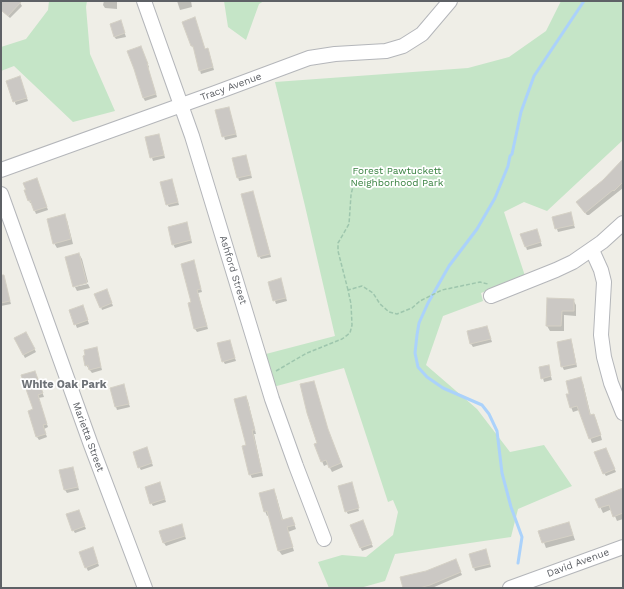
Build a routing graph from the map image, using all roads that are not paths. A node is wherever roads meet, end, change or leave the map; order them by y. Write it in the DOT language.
graph roads {
  1 [pos="144,1"];
  2 [pos="450,1"];
  3 [pos="182,104"];
  4 [pos="1,170"];
  5 [pos="1,194"];
  6 [pos="623,223"];
  7 [pos="592,250"];
  8 [pos="490,290"];
  9 [pos="623,414"];
  10 [pos="324,539"];
  11 [pos="623,547"];
  12 [pos="145,588"];
  13 [pos="510,588"];
  1 -- 3 [label="street, Ashford Street"];
  2 -- 3 [label="street, Tracy Avenue"];
  3 -- 4 [label="street, Tracy Avenue"];
  3 -- 10 [label="street, Ashford Street"];
  5 -- 12 [label="street, Marietta Street"];
  6 -- 7 [label="street"];
  7 -- 8 [label="street"];
  7 -- 9 [label="street"];
  11 -- 13 [label="street, David Avenue"];
}
